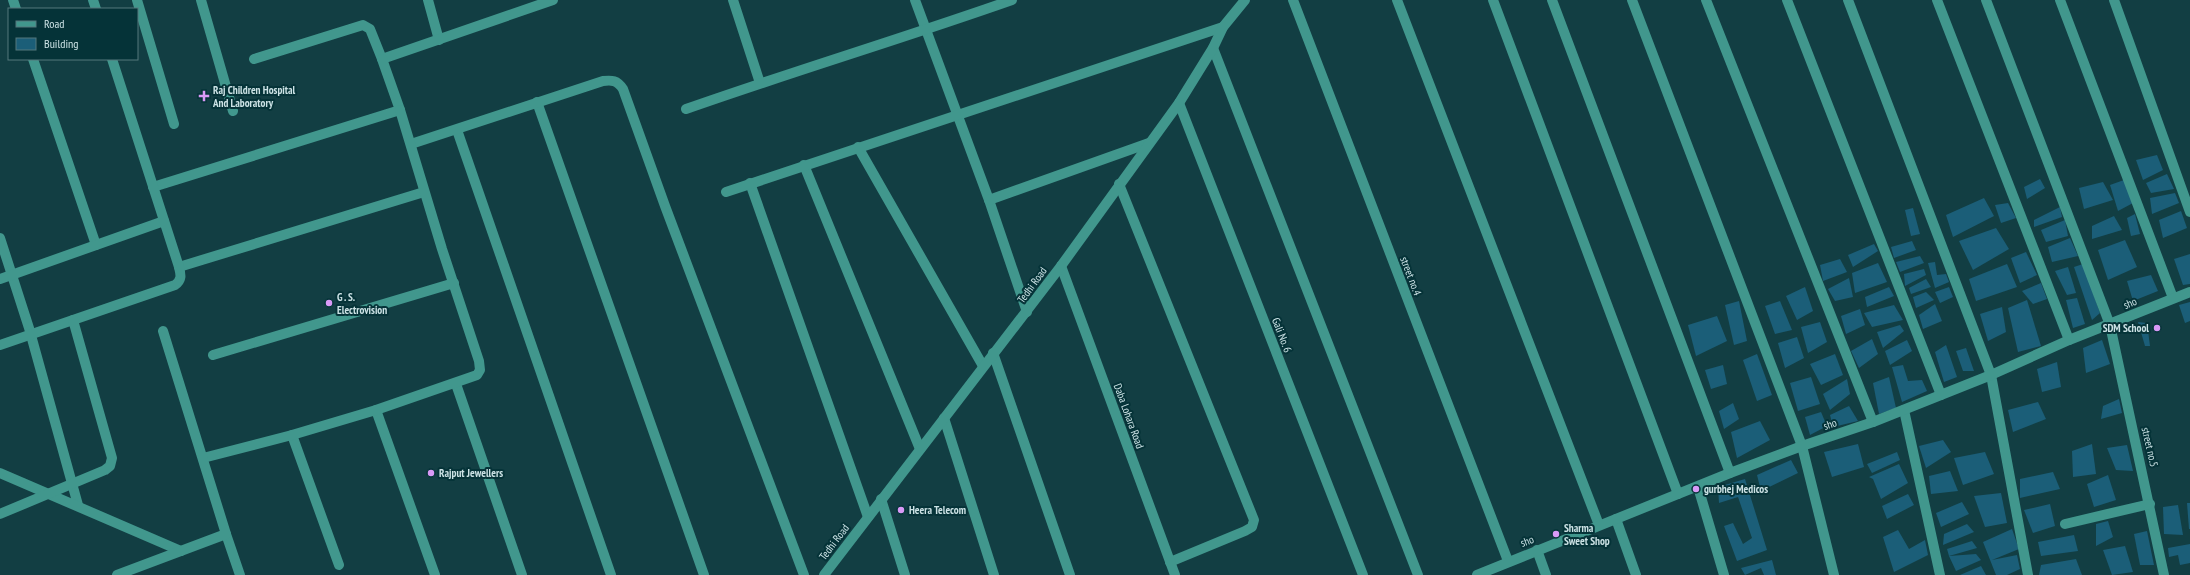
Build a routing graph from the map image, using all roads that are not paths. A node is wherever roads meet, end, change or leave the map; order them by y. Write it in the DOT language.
graph roads {
  1 [pos="137,0"];
  2 [pos="201,0"];
  3 [pos="428,0"];
  4 [pos="553,0"];
  5 [pos="733,0"];
  6 [pos="915,0"];
  7 [pos="1012,0"];
  8 [pos="1245,0"];
  9 [pos="1293,0"];
  10 [pos="1397,0"];
  11 [pos="1493,0"];
  12 [pos="1552,0"];
  13 [pos="1632,0"];
  14 [pos="1706,0"];
  15 [pos="1787,0"];
  16 [pos="1848,0"];
  17 [pos="1937,0"];
  18 [pos="1986,0"];
  19 [pos="2060,0"];
  20 [pos="2114,0"];
  21 [pos="1222,27"];
  22 [pos="925,31"];
  23 [pos="439,40"];
  24 [pos="1213,48"];
  25 [pos="254,59"];
  26 [pos="382,59"];
  27 [pos="33,60"];
  28 [pos="112,60"];
  29 [pos="760,83"];
  30 [pos="537,102"];
  31 [pos="1179,103"];
  32 [pos="686,109"];
  33 [pos="400,110"];
  34 [pos="233,111"];
  35 [pos="958,114"];
  36 [pos="174,124"];
  37 [pos="457,130"];
  38 [pos="1150,143"];
  39 [pos="411,144"];
  40 [pos="858,147"];
  41 [pos="804,165"];
  42 [pos="750,183"];
  43 [pos="1119,184"];
  44 [pos="153,187"];
  45 [pos="424,192"];
  46 [pos="726,192"];
  47 [pos="989,200"];
  48 [pos="2190,212"];
  49 [pos="164,221"];
  50 [pos="0,238"];
  51 [pos="96,245"];
  52 [pos="1061,266"];
  53 [pos="179,267"];
  54 [pos="12,275"];
  55 [pos="0,279"];
  56 [pos="454,283"];
  57 [pos="2190,292"];
  58 [pos="2173,298"];
  59 [pos="1028,312"];
  60 [pos="73,320"];
  61 [pos="2110,325"];
  62 [pos="163,331"];
  63 [pos="31,335"];
  64 [pos="2069,340"];
  65 [pos="0,345"];
  66 [pos="993,353"];
  67 [pos="213,355"];
  68 [pos="982,366"];
  69 [pos="1991,375"];
  70 [pos="456,384"];
  71 [pos="1942,395"];
  72 [pos="376,410"];
  73 [pos="1904,410"];
  74 [pos="944,418"];
  75 [pos="1873,422"];
  76 [pos="292,435"];
  77 [pos="1802,446"];
  78 [pos="920,448"];
  79 [pos="203,458"];
  80 [pos="0,473"];
  81 [pos="1730,474"];
  82 [pos="71,485"];
  83 [pos="1698,487"];
  84 [pos="1678,494"];
  85 [pos="48,495"];
  86 [pos="881,500"];
  87 [pos="2150,504"];
  88 [pos="78,505"];
  89 [pos="0,514"];
  90 [pos="868,517"];
  91 [pos="1616,519"];
  92 [pos="2065,524"];
  93 [pos="1599,525"];
  94 [pos="226,534"];
  95 [pos="1536,550"];
  96 [pos="181,551"];
  97 [pos="1508,561"];
  98 [pos="1170,562"];
  99 [pos="339,565"];
  100 [pos="2161,574"];
  101 [pos="117,575"];
  102 [pos="240,575"];
  103 [pos="435,575"];
  104 [pos="522,575"];
  105 [pos="611,575"];
  106 [pos="704,575"];
  107 [pos="804,575"];
  108 [pos="824,575"];
  109 [pos="906,575"];
  110 [pos="994,575"];
  111 [pos="1070,575"];
  112 [pos="1175,575"];
  113 [pos="1363,575"];
  114 [pos="1418,575"];
  115 [pos="1476,575"];
  116 [pos="1546,575"];
  117 [pos="1636,575"];
  118 [pos="1724,575"];
  119 [pos="1834,575"];
  120 [pos="1940,575"];
  121 [pos="2028,575"];
  1 -- 36 [label="street"];
  2 -- 34 [label="street"];
  3 -- 23 [label="street"];
  4 -- 23 [label="street"];
  5 -- 29 [label="street"];
  6 -- 22 [label="street"];
  7 -- 22 [label="street"];
  8 -- 21 [label="street, Tedhi Road"];
  9 -- 97 [label="street, street no.4"];
  10 -- 93 [label="street"];
  11 -- 84 [label="street"];
  12 -- 81 [label="street"];
  13 -- 77 [label="street"];
  14 -- 75 [label="street"];
  15 -- 71 [label="street"];
  16 -- 69 [label="street"];
  17 -- 64 [label="street"];
  18 -- 61 [label="street, street no.5"];
  19 -- 58 [label="street"];
  20 -- 48 [label="street"];
  21 -- 24 [label="street, Tedhi Road"];
  21 -- 35 [label="street"];
  22 -- 29 [label="street"];
  22 -- 35 [label="street"];
  23 -- 26 [label="street"];
  24 -- 31 [label="street, Tedhi Road"];
  24 -- 114 [label="street"];
  25 -- 26 [label="street"];
  26 -- 33 [label="street"];
  27 -- 51 [label="street"];
  28 -- 44 [label="street"];
  29 -- 32 [label="street"];
  30 -- 37 [label="street"];
  30 -- 106 [label="street"];
  30 -- 107 [label="street"];
  31 -- 38 [label="street, Tedhi Road"];
  31 -- 113 [label="street, Gali No. 6"];
  33 -- 39 [label="street"];
  33 -- 44 [label="street"];
  35 -- 40 [label="street"];
  35 -- 47 [label="street"];
  37 -- 39 [label="street"];
  37 -- 105 [label="street"];
  38 -- 43 [label="street, Tedhi Road"];
  38 -- 47 [label="street"];
  39 -- 45 [label="street"];
  40 -- 41 [label="street"];
  40 -- 68 [label="street"];
  41 -- 42 [label="street"];
  41 -- 78 [label="street"];
  42 -- 46 [label="street"];
  42 -- 90 [label="street"];
  43 -- 52 [label="street, Tedhi Road"];
  43 -- 98 [label="street"];
  44 -- 49 [label="street"];
  45 -- 53 [label="street"];
  45 -- 56 [label="street"];
  47 -- 59 [label="street"];
  49 -- 51 [label="street"];
  49 -- 53 [label="street"];
  50 -- 54 [label="street"];
  51 -- 54 [label="street"];
  52 -- 59 [label="street, Tedhi Road"];
  52 -- 98 [label="street, Daba Lohara Road"];
  53 -- 60 [label="street"];
  54 -- 55 [label="street"];
  54 -- 63 [label="street"];
  56 -- 67 [label="street"];
  56 -- 70 [label="street"];
  57 -- 58 [label="street, sho"];
  58 -- 61 [label="street, sho"];
  59 -- 66 [label="street, Tedhi Road"];
  60 -- 63 [label="street"];
  60 -- 82 [label="street"];
  61 -- 64 [label="street, sho"];
  61 -- 87 [label="street, street no.5"];
  62 -- 79 [label="street"];
  63 -- 65 [label="street"];
  63 -- 82 [label="street"];
  64 -- 69 [label="street, sho"];
  66 -- 68 [label="street, Tedhi Road"];
  66 -- 111 [label="street"];
  68 -- 74 [label="street, Tedhi Road"];
  69 -- 71 [label="street, sho"];
  69 -- 121 [label="street"];
  70 -- 72 [label="street"];
  70 -- 104 [label="street"];
  71 -- 73 [label="street, sho"];
  72 -- 76 [label="street"];
  72 -- 103 [label="street"];
  73 -- 75 [label="street, sho"];
  73 -- 120 [label="street"];
  74 -- 78 [label="street, Tedhi Road"];
  74 -- 110 [label="street"];
  75 -- 77 [label="street, sho"];
  76 -- 79 [label="street"];
  76 -- 99 [label="street"];
  77 -- 81 [label="street, sho"];
  77 -- 119 [label="street"];
  78 -- 86 [label="street, Tedhi Road"];
  79 -- 94 [label="street"];
  80 -- 85 [label="street"];
  81 -- 83 [label="street, sho"];
  82 -- 85 [label="street"];
  82 -- 88 [label="street"];
  83 -- 84 [label="street, sho"];
  83 -- 118 [label="street"];
  84 -- 91 [label="street, sho"];
  85 -- 88 [label="street"];
  85 -- 89 [label="street"];
  86 -- 90 [label="street, Tedhi Road"];
  86 -- 109 [label="street"];
  87 -- 92 [label="street"];
  87 -- 100 [label="street, street no.5"];
  88 -- 96 [label="street"];
  90 -- 108 [label="street, Tedhi Road"];
  91 -- 93 [label="street, sho"];
  91 -- 117 [label="street"];
  93 -- 95 [label="street, sho"];
  94 -- 96 [label="street"];
  94 -- 102 [label="street"];
  95 -- 97 [label="street, sho"];
  95 -- 116 [label="street"];
  96 -- 101 [label="street"];
  97 -- 115 [label="street, sho"];
  98 -- 112 [label="street, Daba Lohara Road"];
}
